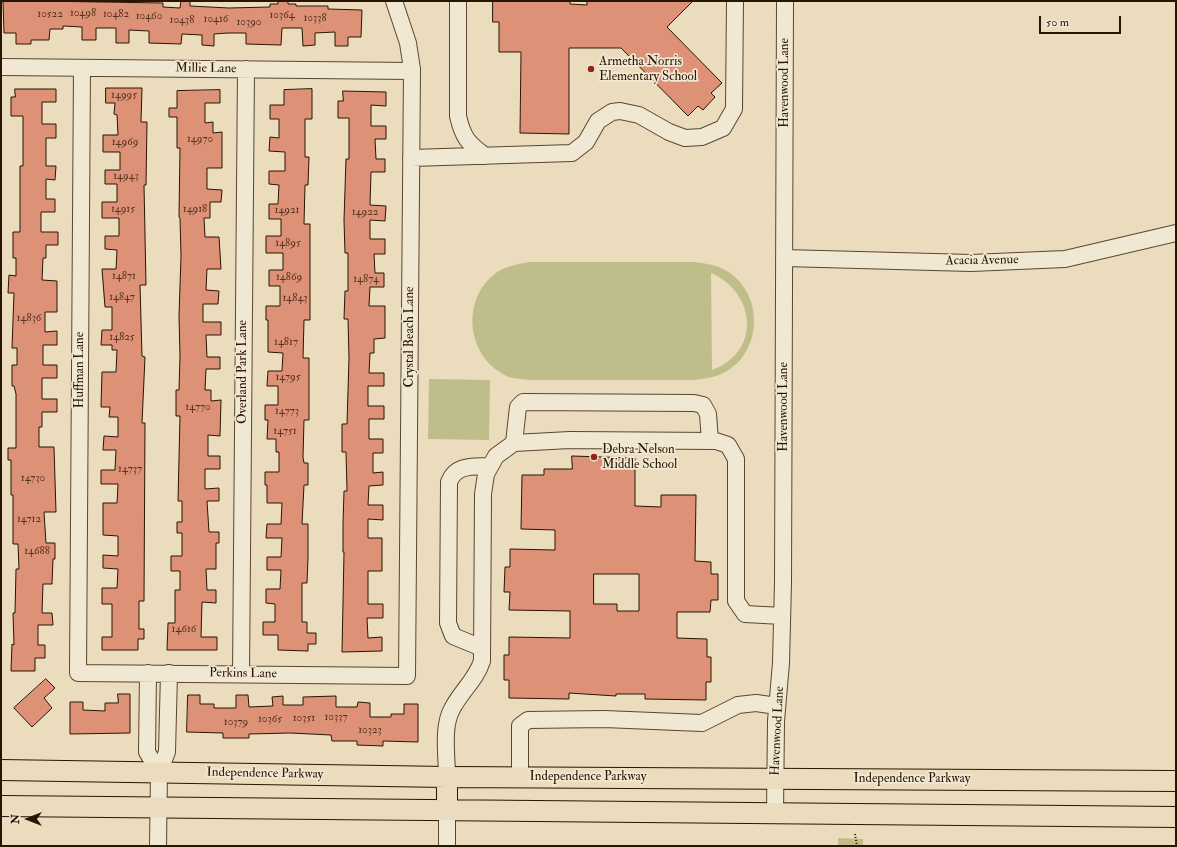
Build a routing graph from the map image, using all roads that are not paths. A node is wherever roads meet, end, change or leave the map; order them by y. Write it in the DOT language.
graph roads {
  1 [pos="394,1"];
  2 [pos="458,1"];
  3 [pos="735,1"];
  4 [pos="785,1"];
  5 [pos="1,67"];
  6 [pos="82,68"];
  7 [pos="246,69"];
  8 [pos="412,71"];
  9 [pos="485,156"];
  10 [pos="411,158"];
  11 [pos="1176,233"];
  12 [pos="784,258"];
  13 [pos="710,440"];
  14 [pos="514,442"];
  15 [pos="490,466"];
  16 [pos="782,616"];
  17 [pos="482,648"];
  18 [pos="78,673"];
  19 [pos="148,673"];
  20 [pos="168,673"];
  21 [pos="241,674"];
  22 [pos="407,676"];
  23 [pos="777,706"];
  24 [pos="1,770"];
  25 [pos="159,772"];
  26 [pos="447,777"];
  27 [pos="520,777"];
  28 [pos="775,778"];
  29 [pos="1176,780"];
  30 [pos="1,806"];
  31 [pos="158,808"];
  32 [pos="447,810"];
  33 [pos="775,813"];
  34 [pos="1176,818"];
  35 [pos="158,846"];
  36 [pos="447,846"];
  1 -- 8 [label="street, Crystal Beach Lane"];
  2 -- 9 [label="street"];
  3 -- 9 [label="street"];
  4 -- 12 [label="street, Havenwood Lane"];
  5 -- 6 [label="street, Millie Lane"];
  6 -- 7 [label="street, Millie Lane"];
  6 -- 18 [label="street, Huffman Lane"];
  7 -- 8 [label="street, Millie Lane"];
  7 -- 21 [label="street, Overland Park Lane"];
  8 -- 10 [label="street, Crystal Beach Lane"];
  9 -- 10 [label="street"];
  10 -- 22 [label="street, Crystal Beach Lane"];
  11 -- 12 [label="street, Acacia Avenue"];
  12 -- 16 [label="street, Havenwood Lane"];
  13 -- 14 [label="street"];
  13 -- 14 [label="street"];
  13 -- 16 [label="street"];
  14 -- 15 [label="street"];
  15 -- 17 [label="street"];
  15 -- 17 [label="street"];
  16 -- 23 [label="street, Havenwood Lane"];
  17 -- 26 [label="street"];
  18 -- 19 [label="street, Perkins Lane"];
  19 -- 20 [label="street, Perkins Lane"];
  19 -- 25 [label="street"];
  20 -- 21 [label="street, Perkins Lane"];
  20 -- 25 [label="street"];
  21 -- 22 [label="street, Perkins Lane"];
  23 -- 27 [label="street"];
  23 -- 28 [label="street, Havenwood Lane"];
  24 -- 25 [label="main road, Independence Parkway"];
  25 -- 26 [label="main road, Independence Parkway"];
  25 -- 31 [label="street"];
  26 -- 27 [label="main road, Independence Parkway"];
  26 -- 32 [label="main road"];
  27 -- 28 [label="main road, Independence Parkway"];
  28 -- 29 [label="main road, Independence Parkway"];
  28 -- 33 [label="street, Havenwood Lane"];
  30 -- 31 [label="main road"];
  31 -- 32 [label="main road"];
  31 -- 35 [label="street"];
  32 -- 33 [label="main road"];
  32 -- 36 [label="street"];
  33 -- 34 [label="main road"];
}
